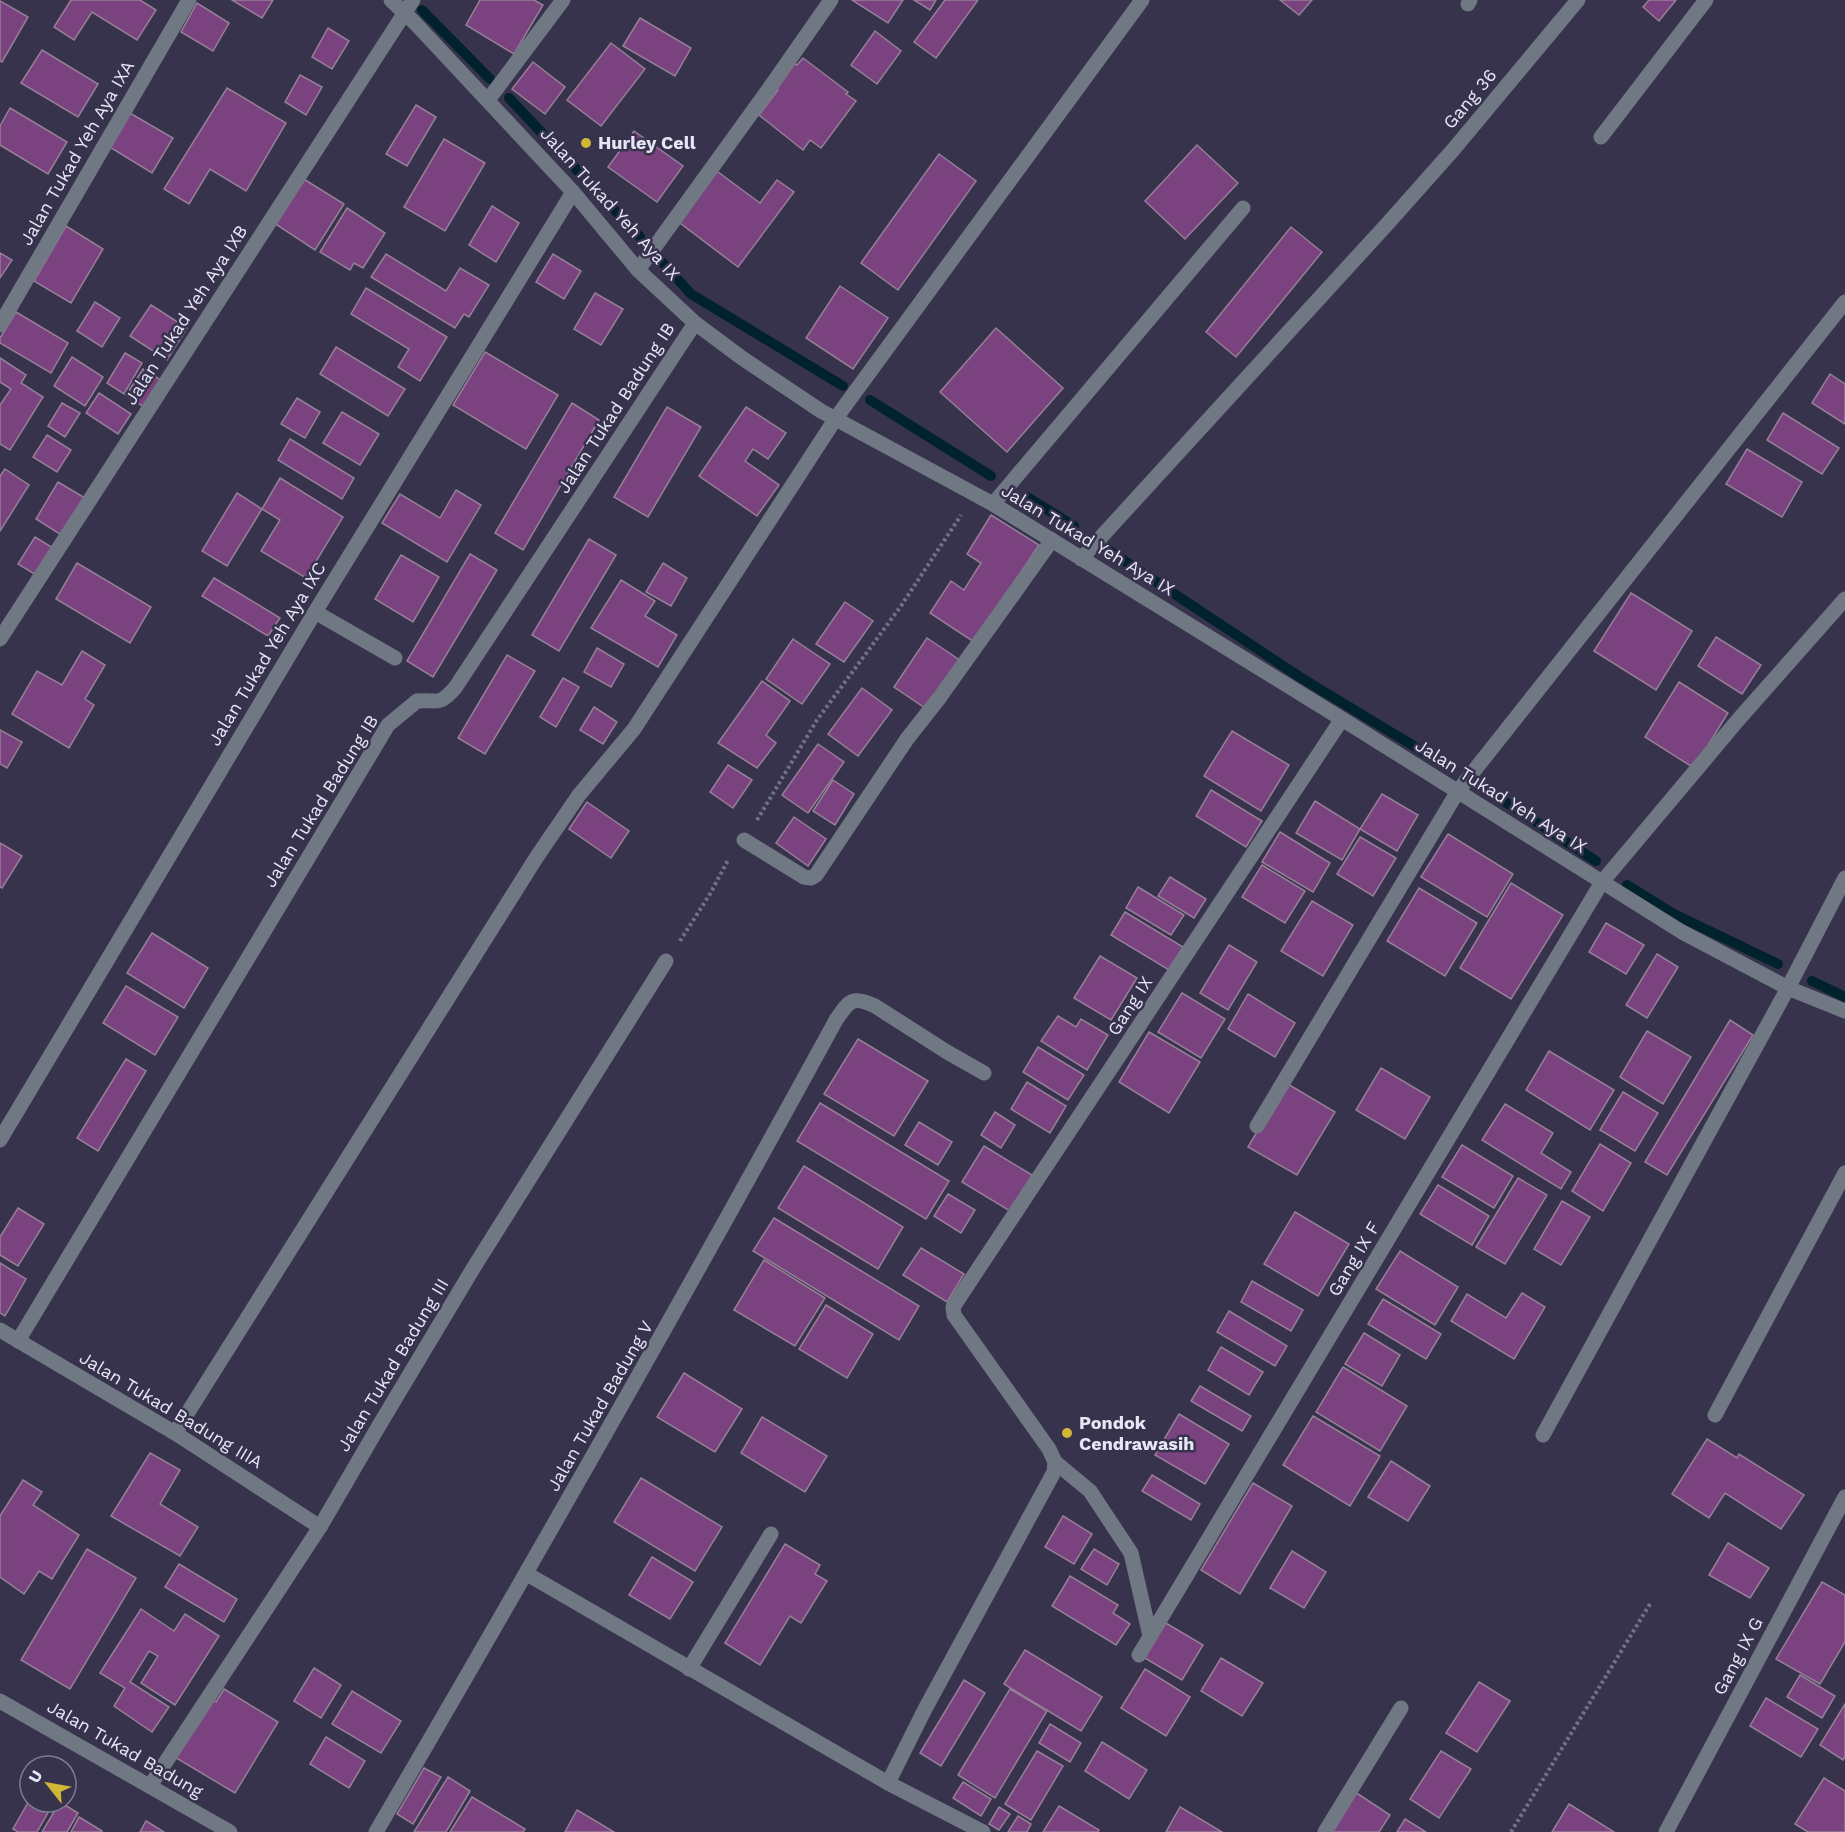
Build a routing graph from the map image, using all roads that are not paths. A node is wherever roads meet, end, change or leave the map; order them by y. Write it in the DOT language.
graph roads {
  1 [pos="189,0"];
  2 [pos="391,0"];
  3 [pos="562,0"];
  4 [pos="831,0"];
  5 [pos="1142,0"];
  6 [pos="1578,0"];
  7 [pos="1706,0"];
  8 [pos="408,6"];
  9 [pos="488,100"];
  10 [pos="1601,137"];
  11 [pos="573,192"];
  12 [pos="1243,208"];
  13 [pos="638,270"];
  14 [pos="1845,302"];
  15 [pos="695,323"];
  16 [pos="0,325"];
  17 [pos="836,418"];
  18 [pos="993,504"];
  19 [pos="1052,540"];
  20 [pos="1081,559"];
  21 [pos="1845,599"];
  22 [pos="315,612"];
  23 [pos="0,639"];
  24 [pos="395,658"];
  25 [pos="1342,719"];
  26 [pos="1458,791"];
  27 [pos="744,840"];
  28 [pos="1845,878"];
  29 [pos="1602,882"];
  30 [pos="666,961"];
  31 [pos="1788,988"];
  32 [pos="1845,1011"];
  33 [pos="984,1073"];
  34 [pos="1257,1126"];
  35 [pos="0,1140"];
  36 [pos="1845,1173"];
  37 [pos="0,1330"];
  38 [pos="18,1341"];
  39 [pos="1715,1415"];
  40 [pos="175,1433"];
  41 [pos="1543,1435"];
  42 [pos="1055,1462"];
  43 [pos="1845,1497"];
  44 [pos="320,1527"];
  45 [pos="771,1534"];
  46 [pos="527,1574"];
  47 [pos="1150,1636"];
  48 [pos="1139,1655"];
  49 [pos="689,1669"];
  50 [pos="0,1701"];
  51 [pos="1401,1708"];
  52 [pos="888,1783"];
  53 [pos="150,1785"];
  54 [pos="230,1832"];
  55 [pos="376,1832"];
  56 [pos="983,1832"];
  57 [pos="1325,1832"];
  58 [pos="1666,1832"];
  1 -- 16 [label="street, Jalan Tukad Yeh Aya IXA"];
  2 -- 8 [label="street, Jalan Tukad Yeh Aya IX"];
  3 -- 9 [label="street"];
  4 -- 13 [label="street"];
  5 -- 17 [label="street"];
  6 -- 20 [label="street, Gang 36"];
  7 -- 10 [label="street"];
  8 -- 9 [label="street, Jalan Tukad Yeh Aya IX"];
  8 -- 23 [label="street, Jalan Tukad Yeh Aya IXB"];
  9 -- 11 [label="street, Jalan Tukad Yeh Aya IX"];
  11 -- 13 [label="street, Jalan Tukad Yeh Aya IX"];
  11 -- 22 [label="street, Jalan Tukad Yeh Aya IXC"];
  12 -- 18 [label="street"];
  13 -- 15 [label="street, Jalan Tukad Yeh Aya IX"];
  14 -- 26 [label="street"];
  15 -- 17 [label="street, Jalan Tukad Yeh Aya IX"];
  15 -- 38 [label="street, Jalan Tukad Badung IB"];
  17 -- 18 [label="street, Jalan Tukad Yeh Aya IX"];
  17 -- 40 [label="street"];
  18 -- 19 [label="street, Jalan Tukad Yeh Aya IX"];
  19 -- 20 [label="street, Jalan Tukad Yeh Aya IX"];
  19 -- 27 [label="street"];
  20 -- 25 [label="street, Jalan Tukad Yeh Aya IX"];
  21 -- 29 [label="street, Gang IX F"];
  22 -- 24 [label="street"];
  22 -- 35 [label="street, Jalan Tukad Yeh Aya IXC"];
  25 -- 26 [label="street, Jalan Tukad Yeh Aya IX"];
  25 -- 42 [label="street, Gang IX"];
  26 -- 29 [label="street, Jalan Tukad Yeh Aya IX"];
  26 -- 34 [label="street"];
  28 -- 31 [label="street"];
  29 -- 31 [label="street, Jalan Tukad Yeh Aya IX"];
  29 -- 47 [label="street, Gang IX F"];
  30 -- 44 [label="street, Jalan Tukad Badung III"];
  31 -- 32 [label="street, Jalan Tukad Yeh Aya IX"];
  31 -- 41 [label="street"];
  33 -- 46 [label="street, Jalan Tukad Badung V"];
  36 -- 39 [label="street"];
  37 -- 38 [label="street, Jalan Tukad Badung IIIA"];
  38 -- 40 [label="street, Jalan Tukad Badung IIIA"];
  40 -- 44 [label="street, Jalan Tukad Badung IIIA"];
  42 -- 47 [label="street"];
  42 -- 52 [label="street"];
  43 -- 58 [label="street, Gang IX G"];
  44 -- 53 [label="street, Jalan Tukad Badung III"];
  45 -- 49 [label="street"];
  46 -- 49 [label="street"];
  46 -- 55 [label="street, Jalan Tukad Badung V"];
  47 -- 48 [label="street, Gang IX F"];
  49 -- 52 [label="street"];
  50 -- 53 [label="street, Jalan Tukad Badung"];
  51 -- 57 [label="street"];
  52 -- 56 [label="street"];
  53 -- 54 [label="street, Jalan Tukad Badung"];
}
